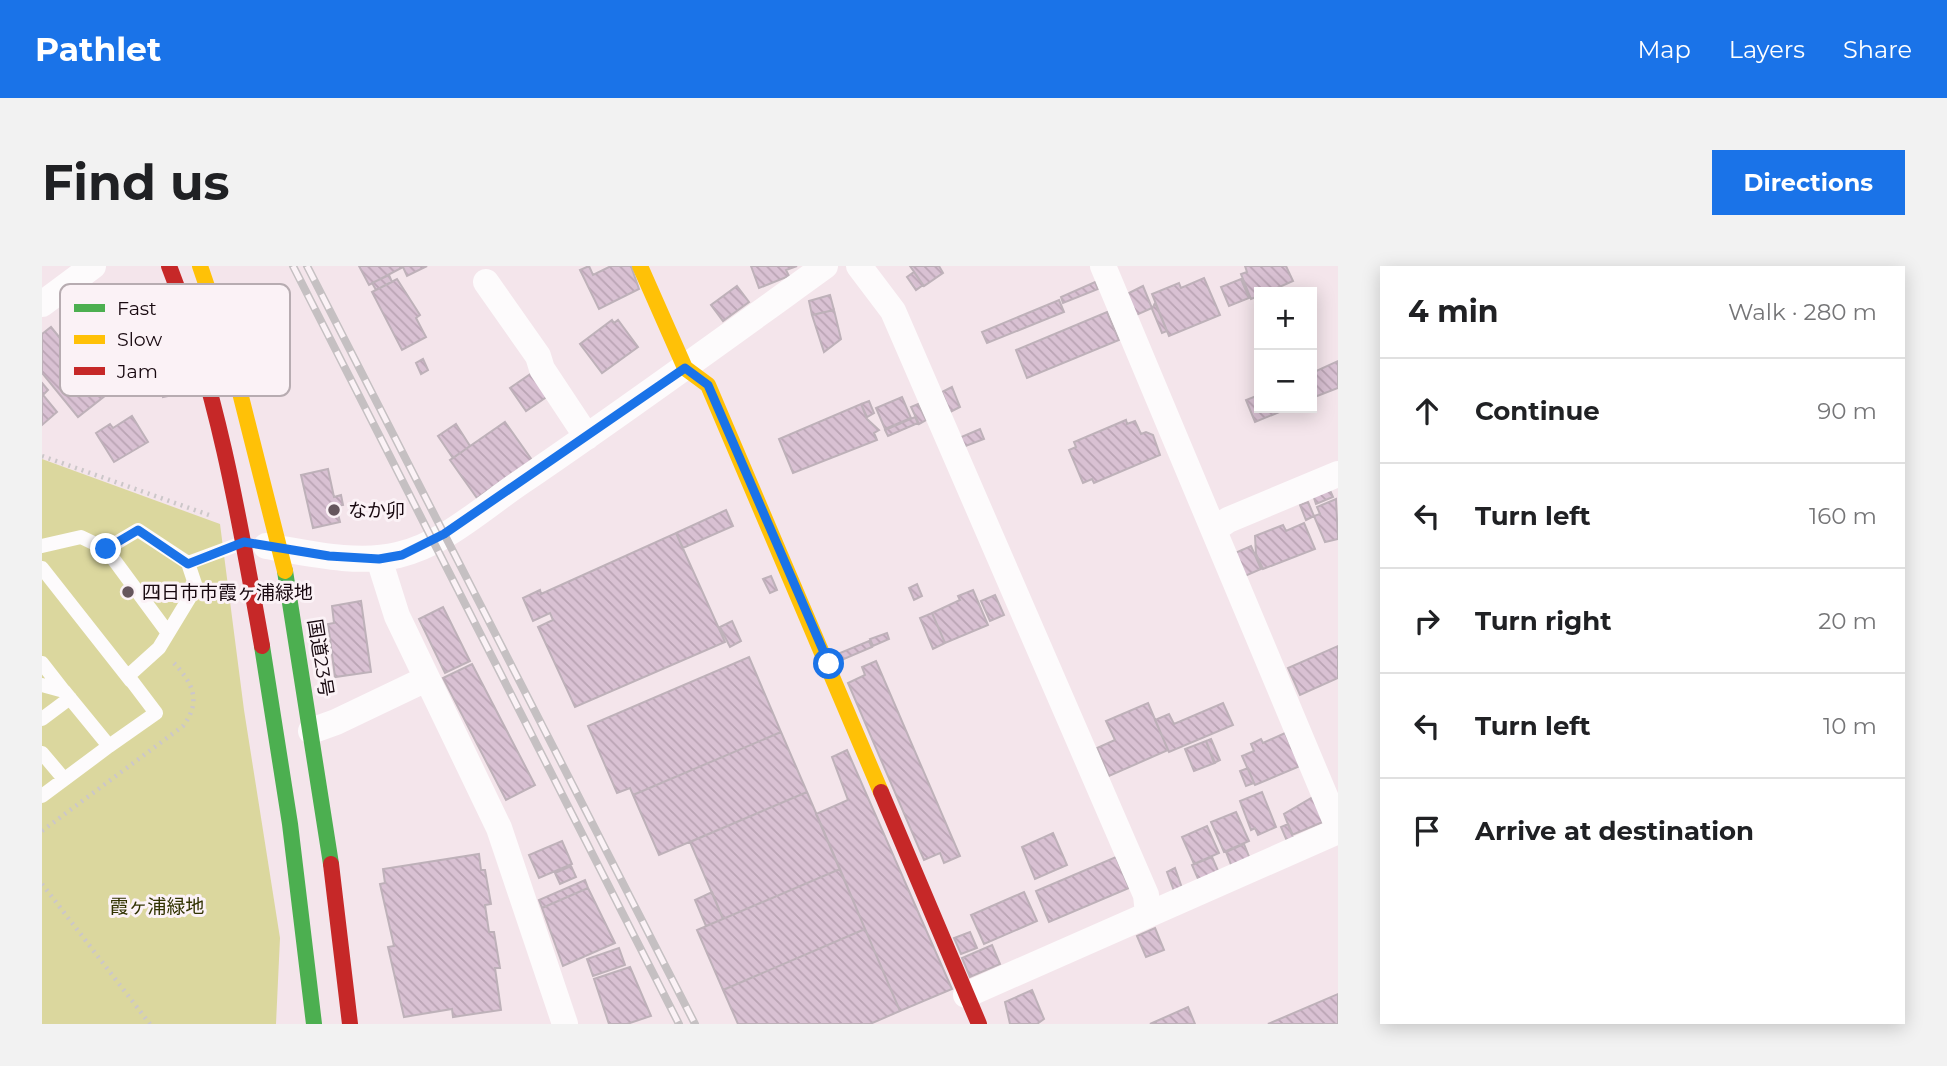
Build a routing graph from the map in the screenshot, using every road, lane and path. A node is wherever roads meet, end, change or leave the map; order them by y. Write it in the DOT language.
graph roads {
  1 [pos="93,266"];
  2 [pos="169,266"];
  3 [pos="200,266"];
  4 [pos="640,266"];
  5 [pos="823,266"];
  6 [pos="859,266"];
  7 [pos="1102,266"];
  8 [pos="486,282"];
  9 [pos="65,284"];
  10 [pos="175,284"];
  11 [pos="206,284"];
  12 [pos="60,288"];
  13 [pos="44,298"];
  14 [pos="685,368"];
  15 [pos="211,396"];
  16 [pos="241,396"];
  17 [pos="587,437"];
  18 [pos="42,456"];
  19 [pos="1338,474"];
  20 [pos="1214,530"];
  21 [pos="243,534"];
  22 [pos="42,546"];
  23 [pos="106,549"];
  24 [pos="282,549"];
  25 [pos="379,559"];
  26 [pos="188,564"];
  27 [pos="42,568"];
  28 [pos="168,634"];
  29 [pos="42,663"];
  30 [pos="426,679"];
  31 [pos="131,681"];
  32 [pos="42,685"];
  33 [pos="67,694"];
  34 [pos="42,719"];
  35 [pos="311,731"];
  36 [pos="109,746"];
  37 [pos="42,753"];
  38 [pos="64,779"];
  39 [pos="42,796"];
  40 [pos="1338,829"];
  41 [pos="42,884"];
  42 [pos="1148,914"];
  43 [pos="306,940"];
  44 [pos="966,995"];
  45 [pos="150,1024"];
  46 [pos="308,1024"];
  47 [pos="314,1024"];
  48 [pos="350,1024"];
  49 [pos="565,1024"];
  50 [pos="979,1024"];
  1 -- 9 [label="street"];
  2 -- 10 [label="main road"];
  3 -- 11 [label="main road, 国道23号"];
  4 -- 14 [label="main road"];
  5 -- 14 [label="street"];
  6 -- 42 [label="street"];
  7 -- 20 [label="street"];
  8 -- 17 [label="street"];
  12 -- 13 [label="street"];
  14 -- 17 [label="street"];
  14 -- 44 [label="main road"];
  15 -- 21 [label="main road"];
  16 -- 24 [label="main road, 国道23号"];
  17 -- 25 [label="street"];
  18 -- 21 [label="path"];
  19 -- 20 [label="street"];
  20 -- 40 [label="street"];
  21 -- 24 [label="street"];
  21 -- 26 [label="lane"];
  21 -- 43 [label="main road"];
  22 -- 23 [label="lane"];
  23 -- 26 [label="lane"];
  23 -- 28 [label="lane"];
  24 -- 25 [label="street"];
  24 -- 35 [label="main road, 国道23号"];
  25 -- 30 [label="street"];
  26 -- 28 [label="lane"];
  27 -- 31 [label="lane"];
  28 -- 31 [label="lane"];
  29 -- 33 [label="lane"];
  30 -- 35 [label="street"];
  30 -- 49 [label="street"];
  31 -- 36 [label="lane"];
  32 -- 33 [label="lane"];
  33 -- 34 [label="lane"];
  33 -- 36 [label="lane"];
  35 -- 48 [label="main road, 国道23号"];
  36 -- 38 [label="lane"];
  37 -- 38 [label="lane"];
  38 -- 39 [label="lane"];
  40 -- 42 [label="street"];
  41 -- 45 [label="path"];
  42 -- 44 [label="street"];
  43 -- 46 [label="main road"];
  43 -- 47 [label="main road"];
  44 -- 50 [label="main road"];
}
